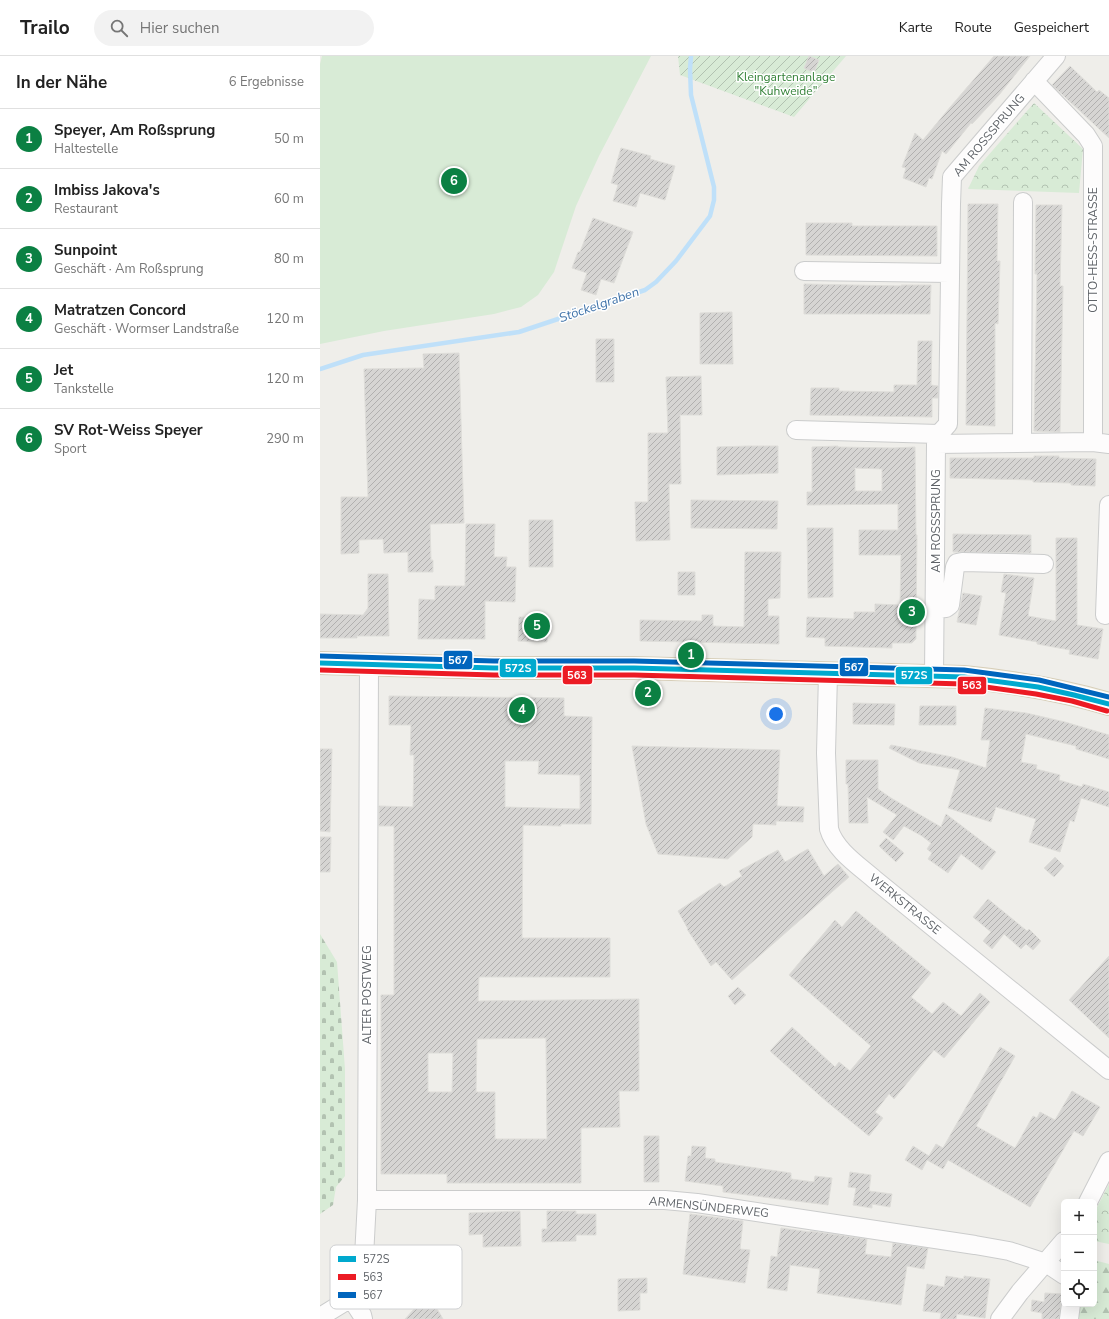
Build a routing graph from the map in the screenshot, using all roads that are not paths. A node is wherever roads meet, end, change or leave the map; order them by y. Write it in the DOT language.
graph roads {
  1 [pos="1056,56"];
  2 [pos="1034,81"];
  3 [pos="1023,202"];
  4 [pos="804,271"];
  5 [pos="950,273"];
  6 [pos="796,430"];
  7 [pos="938,438"];
  8 [pos="1022,443"];
  9 [pos="1101,443"];
  10 [pos="1109,506"];
  11 [pos="1044,564"];
  12 [pos="935,609"];
  13 [pos="1105,616"];
  14 [pos="320,663"];
  15 [pos="369,664"];
  16 [pos="828,674"];
  17 [pos="934,676"];
  18 [pos="1109,704"];
  19 [pos="1109,1070"];
  20 [pos="1109,1161"];
  21 [pos="1090,1199"];
  22 [pos="367,1200"];
  23 [pos="365,1245"];
  24 [pos="1061,1245"];
  25 [pos="1046,1263"];
  26 [pos="1061,1273"];
  27 [pos="1071,1307"];
  28 [pos="333,1309"];
  29 [pos="358,1309"];
  30 [pos="320,1317"];
  31 [pos="363,1319"];
  32 [pos="1000,1319"];
  33 [pos="1069,1319"];
  1 -- 2 [label="street, AM ROSSSPRUNG"];
  2 -- 5 [label="street, AM ROSSSPRUNG"];
  2 -- 9 [label="street, OTTO-HESS-STRASSE"];
  3 -- 8 [label="street"];
  4 -- 5 [label="street"];
  5 -- 7 [label="street, AM ROSSSPRUNG"];
  6 -- 7 [label="street"];
  7 -- 8 [label="street, OTTO-HESS-STRASSE"];
  7 -- 12 [label="street, AM ROSSSPRUNG"];
  8 -- 9 [label="street, OTTO-HESS-STRASSE"];
  10 -- 13 [label="street"];
  11 -- 12 [label="street, AM ROSSSPRUNG"];
  12 -- 17 [label="street, AM ROSSSPRUNG"];
  14 -- 15 [label="main road"];
  15 -- 16 [label="main road"];
  15 -- 22 [label="street, ALTER POSTWEG"];
  16 -- 17 [label="main road"];
  16 -- 19 [label="street, WERKSTRASSE"];
  17 -- 18 [label="main road"];
  20 -- 21 [label="street"];
  22 -- 23 [label="street, ALTER POSTWEG"];
  22 -- 25 [label="street, ARMENSÜNDERWEG"];
  24 -- 25 [label="street"];
  25 -- 26 [label="street, ARMENSÜNDERWEG"];
  25 -- 32 [label="street"];
  27 -- 33 [label="street"];
  28 -- 30 [label="street"];
  29 -- 31 [label="street"];
}
